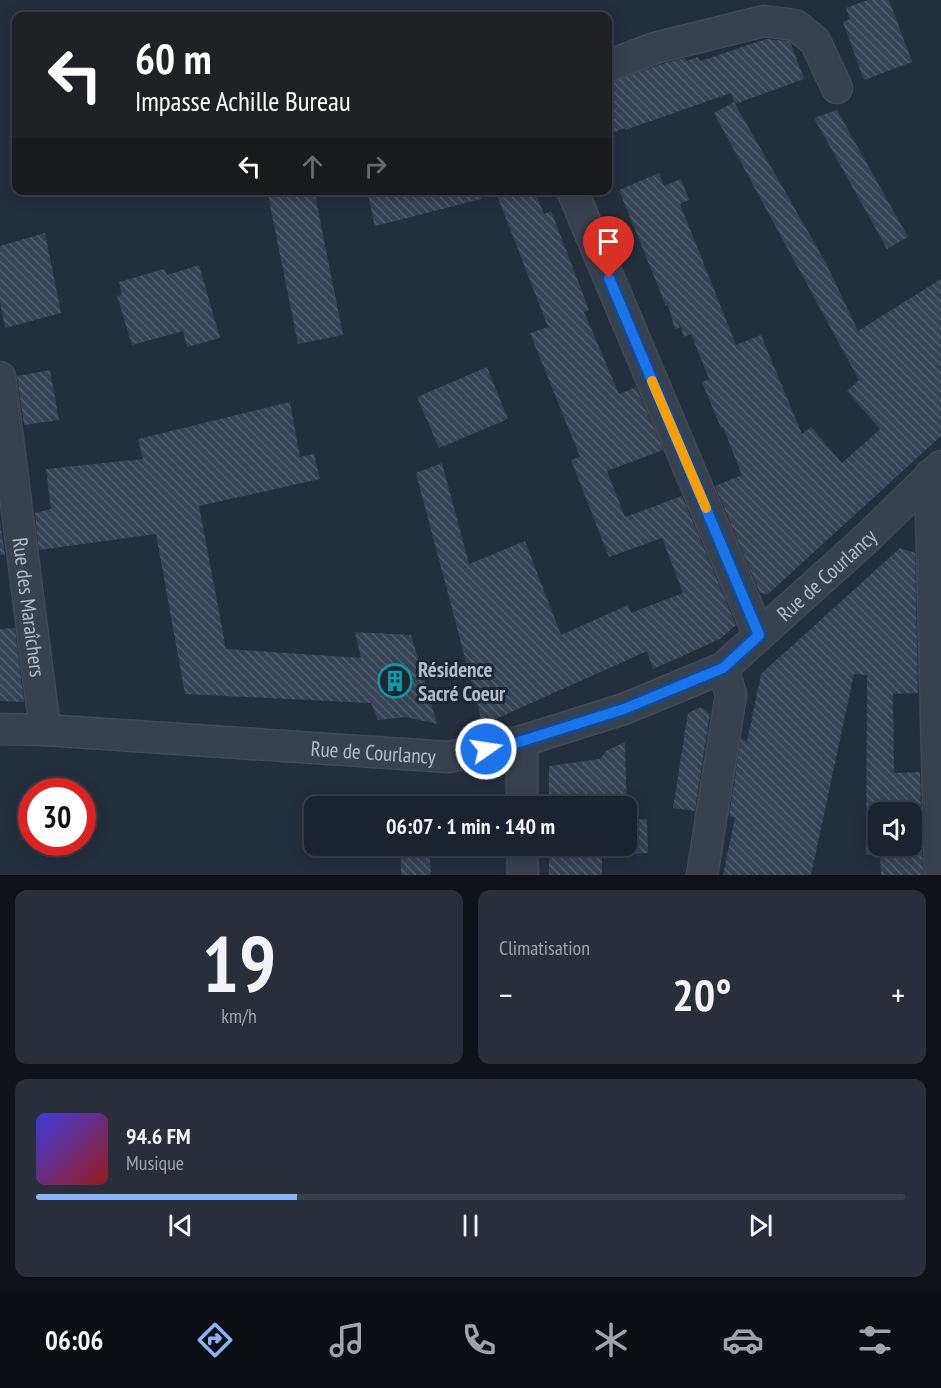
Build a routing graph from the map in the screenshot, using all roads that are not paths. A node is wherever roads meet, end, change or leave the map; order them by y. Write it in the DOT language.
graph roads {
  1 [pos="612,64"];
  2 [pos="837,88"];
  3 [pos="574,195"];
  4 [pos="0,378"];
  5 [pos="936,471"];
  6 [pos="759,635"];
  7 [pos="723,668"];
  8 [pos="0,729"];
  9 [pos="45,730"];
  10 [pos="522,741"];
  11 [pos="522,796"];
  12 [pos="522,856"];
  13 [pos="523,875"];
  14 [pos="702,875"];
  15 [pos="940,875"];
  1 -- 2 [label="street"];
  3 -- 6 [label="street"];
  4 -- 9 [label="street, Rue des Maraîchers"];
  5 -- 6 [label="street, Rue de Courlancy"];
  5 -- 15 [label="street"];
  6 -- 7 [label="street, Rue de Courlancy"];
  7 -- 10 [label="street, Rue de Courlancy"];
  7 -- 14 [label="street"];
  8 -- 9 [label="street, Rue de Courlancy"];
  9 -- 10 [label="street, Rue de Courlancy"];
  10 -- 11 [label="street"];
  12 -- 13 [label="street"];
}
